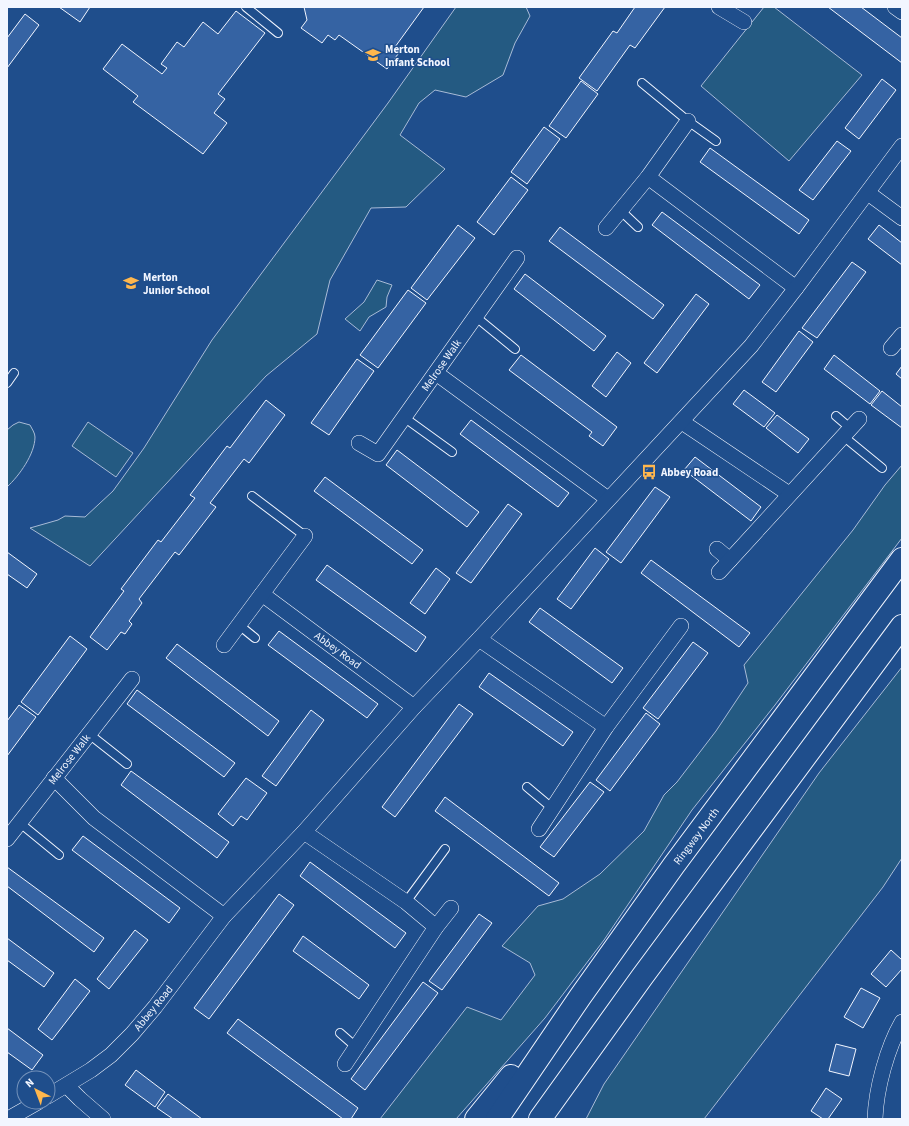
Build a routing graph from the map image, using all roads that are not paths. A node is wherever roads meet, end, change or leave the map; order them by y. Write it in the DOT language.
graph roads {
  1 [pos="246,7"];
  2 [pos="895,7"];
  3 [pos="728,9"];
  4 [pos="902,12"];
  5 [pos="744,22"];
  6 [pos="278,33"];
  7 [pos="642,84"];
  8 [pos="688,121"];
  9 [pos="716,141"];
  10 [pos="902,146"];
  11 [pos="648,177"];
  12 [pos="868,194"];
  13 [pos="620,210"];
  14 [pos="902,218"];
  15 [pos="638,227"];
  16 [pos="606,228"];
  17 [pos="517,258"];
  18 [pos="796,288"];
  19 [pos="476,317"];
  20 [pos="902,335"];
  21 [pos="891,348"];
  22 [pos="515,349"];
  23 [pos="14,373"];
  24 [pos="436,373"];
  25 [pos="7,383"];
  26 [pos="836,416"];
  27 [pos="405,418"];
  28 [pos="682,422"];
  29 [pos="851,428"];
  30 [pos="359,443"];
  31 [pos="452,452"];
  32 [pos="882,468"];
  33 [pos="790,494"];
  34 [pos="252,496"];
  35 [pos="608,499"];
  36 [pos="305,536"];
  37 [pos="717,549"];
  38 [pos="902,559"];
  39 [pos="730,560"];
  40 [pos="719,572"];
  41 [pos="262,594"];
  42 [pos="239,625"];
  43 [pos="681,626"];
  44 [pos="902,626"];
  45 [pos="255,638"];
  46 [pos="479,640"];
  47 [pos="224,646"];
  48 [pos="132,679"];
  49 [pos="414,707"];
  50 [pos="606,727"];
  51 [pos="89,734"];
  52 [pos="126,764"];
  53 [pos="54,778"];
  54 [pos="526,787"];
  55 [pos="552,808"];
  56 [pos="20,823"];
  57 [pos="538,829"];
  58 [pos="304,832"];
  59 [pos="7,839"];
  60 [pos="446,849"];
  61 [pos="59,855"];
  62 [pos="406,902"];
  63 [pos="451,908"];
  64 [pos="224,916"];
  65 [pos="436,927"];
  66 [pos="580,997"];
  67 [pos="902,1022"];
  68 [pos="340,1033"];
  69 [pos="598,1038"];
  70 [pos="356,1047"];
  71 [pos="345,1064"];
  72 [pos="67,1086"];
  73 [pos="56,1092"];
  74 [pos="24,1110"];
  75 [pos="8,1119"];
  76 [pos="104,1119"];
  77 [pos="476,1119"];
  78 [pos="497,1119"];
  79 [pos="540,1119"];
  80 [pos="555,1119"];
  81 [pos="875,1119"];
  1 -- 6 [label="lane"];
  2 -- 4 [label="street"];
  3 -- 5 [label="street"];
  7 -- 8 [label="lane"];
  8 -- 9 [label="lane"];
  8 -- 11 [label="street"];
  10 -- 12 [label="street, Abbey Road"];
  11 -- 13 [label="street"];
  11 -- 18 [label="street"];
  12 -- 14 [label="street"];
  12 -- 18 [label="street, Abbey Road"];
  13 -- 15 [label="lane"];
  13 -- 16 [label="street"];
  17 -- 19 [label="street, Melrose Walk"];
  18 -- 28 [label="street, Abbey Road"];
  19 -- 22 [label="lane"];
  19 -- 24 [label="street, Melrose Walk"];
  20 -- 21 [label="street"];
  23 -- 25 [label="lane"];
  24 -- 27 [label="street, Melrose Walk"];
  24 -- 35 [label="street"];
  26 -- 29 [label="lane"];
  27 -- 30 [label="street, Melrose Walk"];
  27 -- 31 [label="lane"];
  28 -- 33 [label="street"];
  28 -- 35 [label="street, Abbey Road"];
  29 -- 32 [label="lane"];
  29 -- 33 [label="street"];
  33 -- 39 [label="street"];
  34 -- 36 [label="lane"];
  35 -- 46 [label="street, Abbey Road"];
  36 -- 41 [label="street"];
  37 -- 39 [label="street"];
  38 -- 66 [label="highway, Ringway North"];
  39 -- 40 [label="street"];
  41 -- 42 [label="street"];
  41 -- 49 [label="street, Abbey Road"];
  42 -- 45 [label="lane"];
  42 -- 47 [label="street"];
  43 -- 50 [label="street"];
  44 -- 69 [label="highway"];
  46 -- 49 [label="street, Abbey Road"];
  46 -- 50 [label="street"];
  48 -- 51 [label="street, Melrose Walk"];
  49 -- 58 [label="street, Abbey Road"];
  50 -- 55 [label="street"];
  51 -- 52 [label="lane"];
  51 -- 53 [label="street, Melrose Walk"];
  53 -- 56 [label="street, Melrose Walk"];
  53 -- 64 [label="street"];
  54 -- 55 [label="lane"];
  55 -- 57 [label="street"];
  56 -- 59 [label="street, Melrose Walk"];
  56 -- 61 [label="lane"];
  58 -- 62 [label="street"];
  58 -- 64 [label="street, Abbey Road"];
  60 -- 62 [label="lane"];
  62 -- 65 [label="street"];
  63 -- 65 [label="street"];
  64 -- 72 [label="street, Abbey Road"];
  65 -- 70 [label="street"];
  66 -- 77 [label="highway"];
  66 -- 78 [label="highway, Ringway North"];
  67 -- 81 [label="street"];
  68 -- 70 [label="lane"];
  69 -- 79 [label="highway"];
  69 -- 80 [label="highway"];
  70 -- 71 [label="street"];
  72 -- 73 [label="street, Abbey Road"];
  72 -- 76 [label="street"];
  74 -- 75 [label="street"];
}
